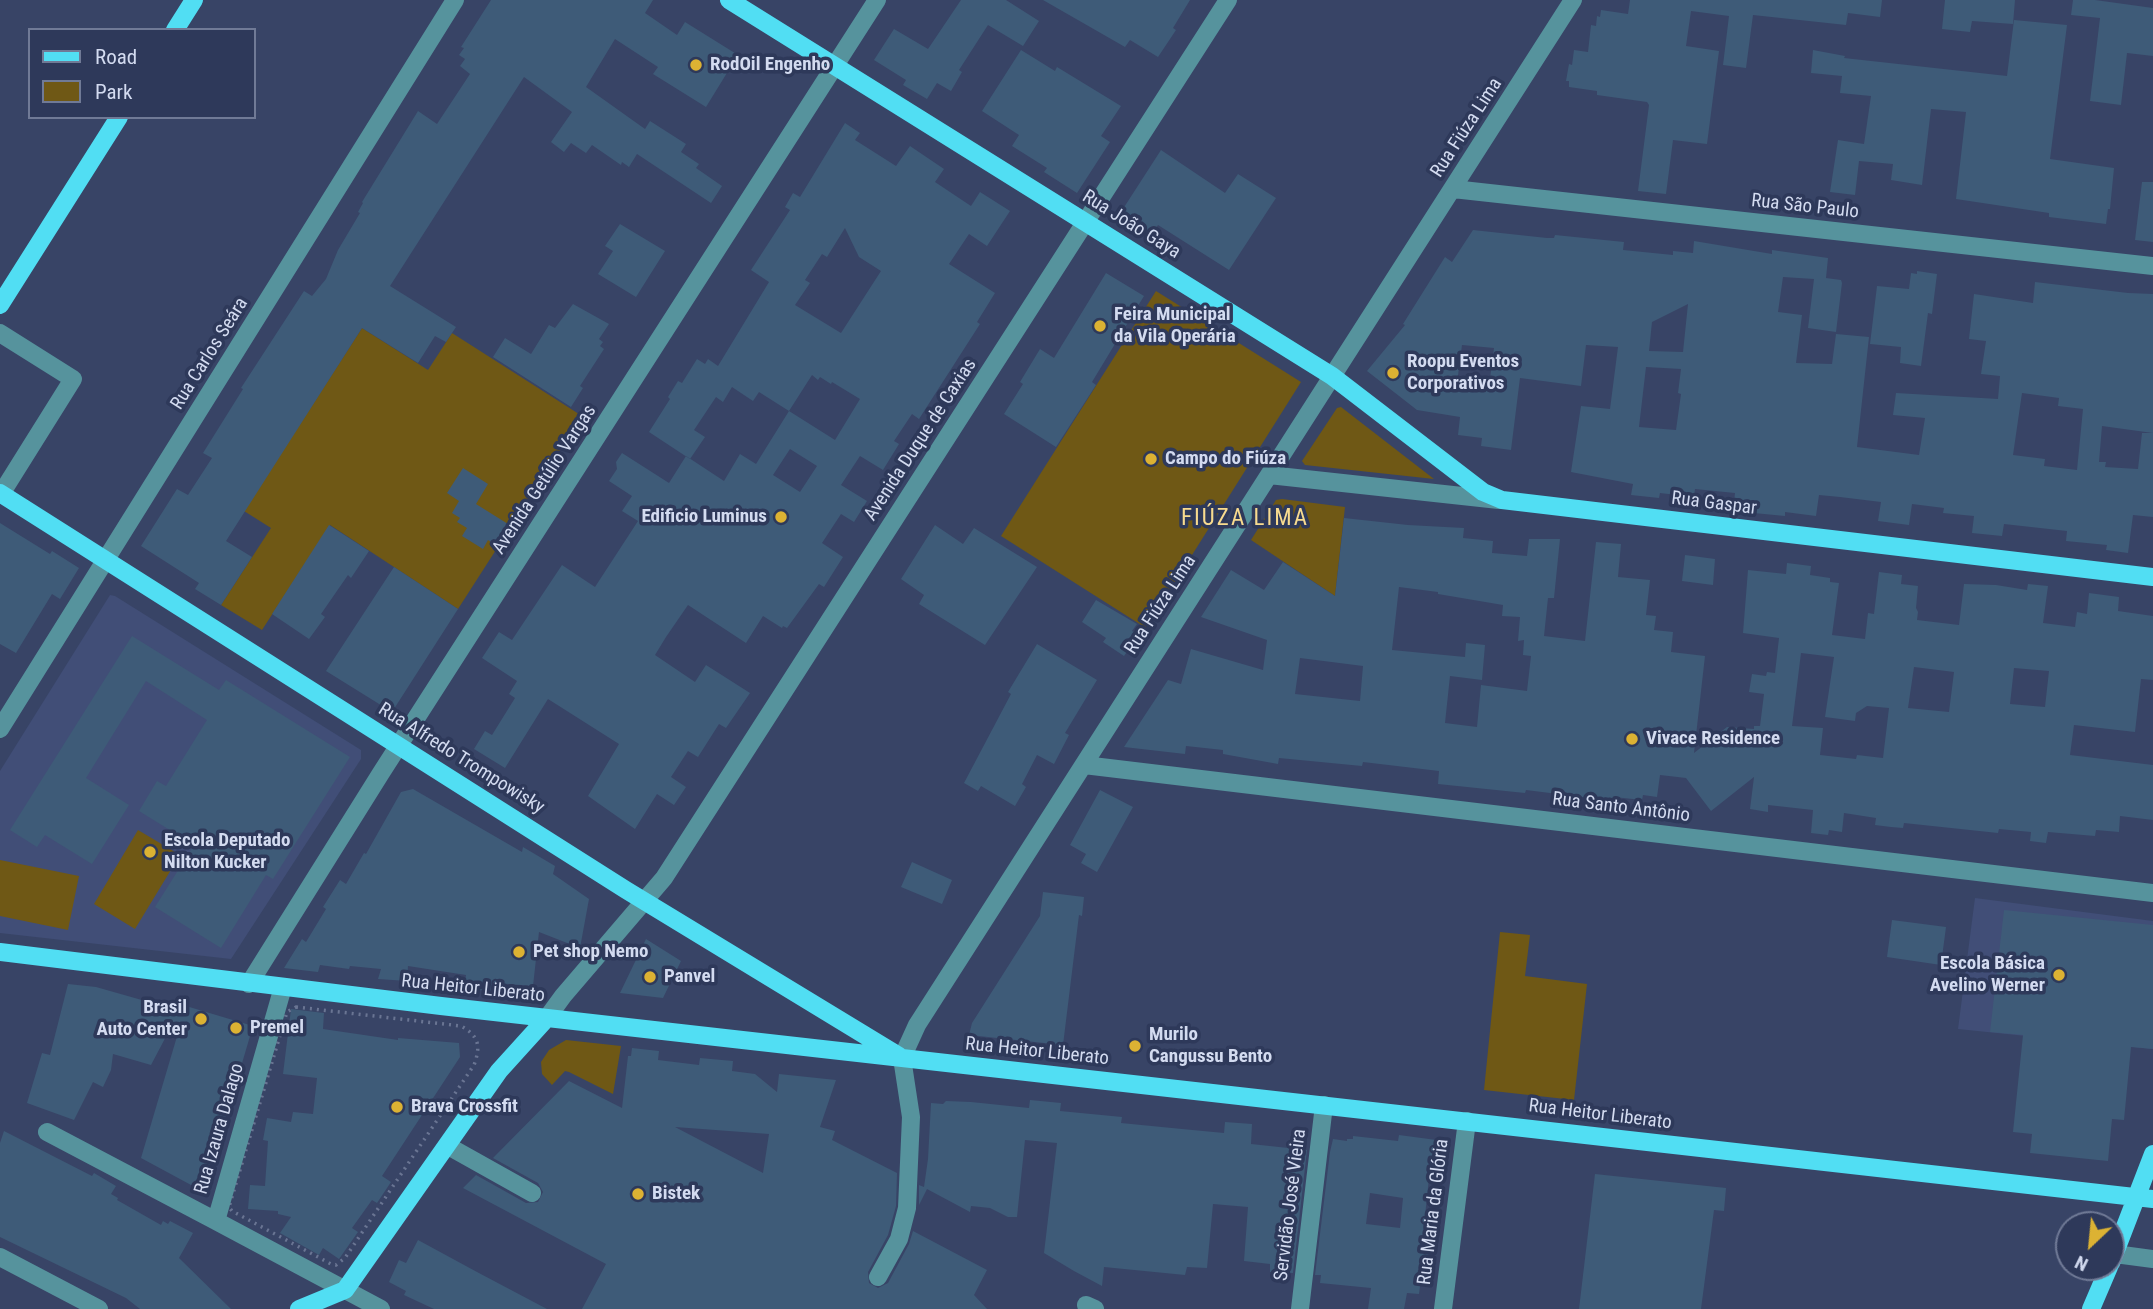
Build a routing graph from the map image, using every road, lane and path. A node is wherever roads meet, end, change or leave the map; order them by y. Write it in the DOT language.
graph roads {
  1 [pos="194,0"];
  2 [pos="455,0"];
  3 [pos="729,0"];
  4 [pos="877,0"];
  5 [pos="1228,0"];
  6 [pos="1573,0"];
  7 [pos="176,28"];
  8 [pos="835,66"];
  9 [pos="118,119"];
  10 [pos="1453,189"];
  11 [pos="1086,222"];
  12 [pos="2153,266"];
  13 [pos="0,305"];
  14 [pos="0,332"];
  15 [pos="1332,376"];
  16 [pos="1269,475"];
  17 [pos="1,493"];
  18 [pos="1502,500"];
  19 [pos="105,560"];
  20 [pos="2153,577"];
  21 [pos="0,729"];
  22 [pos="399,745"];
  23 [pos="1084,765"];
  24 [pos="2153,893"];
  25 [pos="645,901"];
  26 [pos="0,952"];
  27 [pos="249,984"];
  28 [pos="283,988"];
  29 [pos="547,1018"];
  30 [pos="902,1058"];
  31 [pos="1324,1105"];
  32 [pos="1467,1121"];
  33 [pos="47,1132"];
  34 [pos="449,1146"];
  35 [pos="2153,1154"];
  36 [pos="532,1193"];
  37 [pos="2144,1198"];
  38 [pos="229,1205"];
  39 [pos="216,1221"];
  40 [pos="2125,1235"];
  41 [pos="0,1257"];
  42 [pos="2153,1259"];
  43 [pos="2125,1260"];
  44 [pos="878,1277"];
  45 [pos="2103,1281"];
  46 [pos="345,1290"];
  47 [pos="99,1309"];
  48 [pos="299,1309"];
  49 [pos="381,1309"];
  50 [pos="1300,1309"];
  51 [pos="1443,1309"];
  52 [pos="2091,1309"];
  1 -- 7 [label="main road"];
  2 -- 19 [label="street, Rua Carlos Seára"];
  3 -- 8 [label="main road, Rua João Gaya"];
  4 -- 8 [label="street, Avenida Getúlio Vargas"];
  5 -- 11 [label="street, Avenida Duque de Caxias"];
  6 -- 10 [label="street, Rua Fiúza Lima"];
  8 -- 11 [label="main road, Rua João Gaya"];
  8 -- 22 [label="street, Avenida Getúlio Vargas"];
  9 -- 13 [label="main road"];
  10 -- 12 [label="street, Rua São Paulo"];
  10 -- 15 [label="street, Rua Fiúza Lima"];
  11 -- 15 [label="main road, Rua João Gaya"];
  11 -- 25 [label="street, Avenida Duque de Caxias"];
  14 -- 17 [label="street"];
  15 -- 16 [label="street, Rua Fiúza Lima"];
  15 -- 18 [label="main road, Rua João Gaya"];
  16 -- 18 [label="street, Rua Gaspar"];
  16 -- 23 [label="street, Rua Fiúza Lima"];
  17 -- 19 [label="main road, Rua Alfredo Trompowisky"];
  18 -- 20 [label="main road, Rua Gaspar"];
  19 -- 21 [label="street, Rua Carlos Seára"];
  19 -- 22 [label="main road, Rua Alfredo Trompowisky"];
  22 -- 25 [label="main road, Rua Alfredo Trompowisky"];
  22 -- 27 [label="street, Avenida Getúlio Vargas"];
  23 -- 24 [label="street, Rua Santo Antônio"];
  23 -- 30 [label="street, Rua Fiúza Lima"];
  25 -- 29 [label="street, Avenida Duque de Caxias"];
  25 -- 30 [label="main road, Rua Alfredo Trompowisky"];
  26 -- 27 [label="main road, Rua Heitor Liberato"];
  27 -- 28 [label="main road, Rua Heitor Liberato"];
  28 -- 29 [label="main road, Rua Heitor Liberato"];
  28 -- 39 [label="street, Rua Izaura Dalago"];
  29 -- 30 [label="main road, Rua Heitor Liberato"];
  29 -- 34 [label="main road"];
  30 -- 31 [label="main road, Rua Heitor Liberato"];
  30 -- 44 [label="street"];
  31 -- 32 [label="main road, Rua Heitor Liberato"];
  31 -- 50 [label="street, Servidão José Vieira"];
  32 -- 37 [label="main road, Rua Heitor Liberato"];
  32 -- 51 [label="street, Rua Maria da Glória"];
  33 -- 39 [label="street"];
  34 -- 36 [label="street"];
  34 -- 46 [label="main road"];
  35 -- 37 [label="main road"];
  37 -- 40 [label="main road"];
  38 -- 38 [label="path"];
  39 -- 46 [label="street, Rua Izaura Dalago"];
  41 -- 47 [label="street"];
  42 -- 43 [label="street"];
  45 -- 52 [label="main road"];
  46 -- 48 [label="main road"];
  46 -- 49 [label="street, Rua Izaura Dalago"];
}
